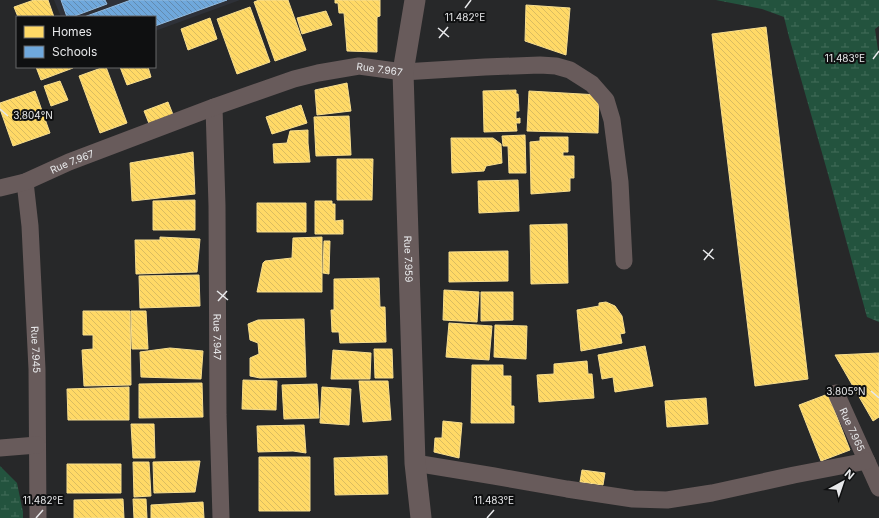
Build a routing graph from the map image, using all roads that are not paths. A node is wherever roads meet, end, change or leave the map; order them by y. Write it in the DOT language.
graph roads {
  1 [pos="415,0"];
  2 [pos="403,72"];
  3 [pos="214,107"];
  4 [pos="25,182"];
  5 [pos="0,188"];
  6 [pos="624,262"];
  7 [pos="836,393"];
  8 [pos="37,445"];
  9 [pos="0,448"];
  10 [pos="867,460"];
  11 [pos="415,463"];
  12 [pos="879,488"];
  13 [pos="38,518"];
  14 [pos="221,518"];
  15 [pos="421,518"];
  1 -- 2 [label="street, Rue 7.959"];
  2 -- 3 [label="street, Rue 7.967"];
  2 -- 6 [label="street, Rue 7.967"];
  2 -- 11 [label="street, Rue 7.959"];
  3 -- 4 [label="street, Rue 7.967"];
  3 -- 14 [label="street, Rue 7.947"];
  4 -- 5 [label="street, Rue 7.967"];
  4 -- 8 [label="street, Rue 7.945"];
  7 -- 10 [label="street, Rue 7.965"];
  8 -- 9 [label="street"];
  8 -- 13 [label="street, Rue 7.945"];
  10 -- 11 [label="street"];
  10 -- 12 [label="street, Rue 7.965"];
  11 -- 15 [label="street, Rue 7.959"];
}
